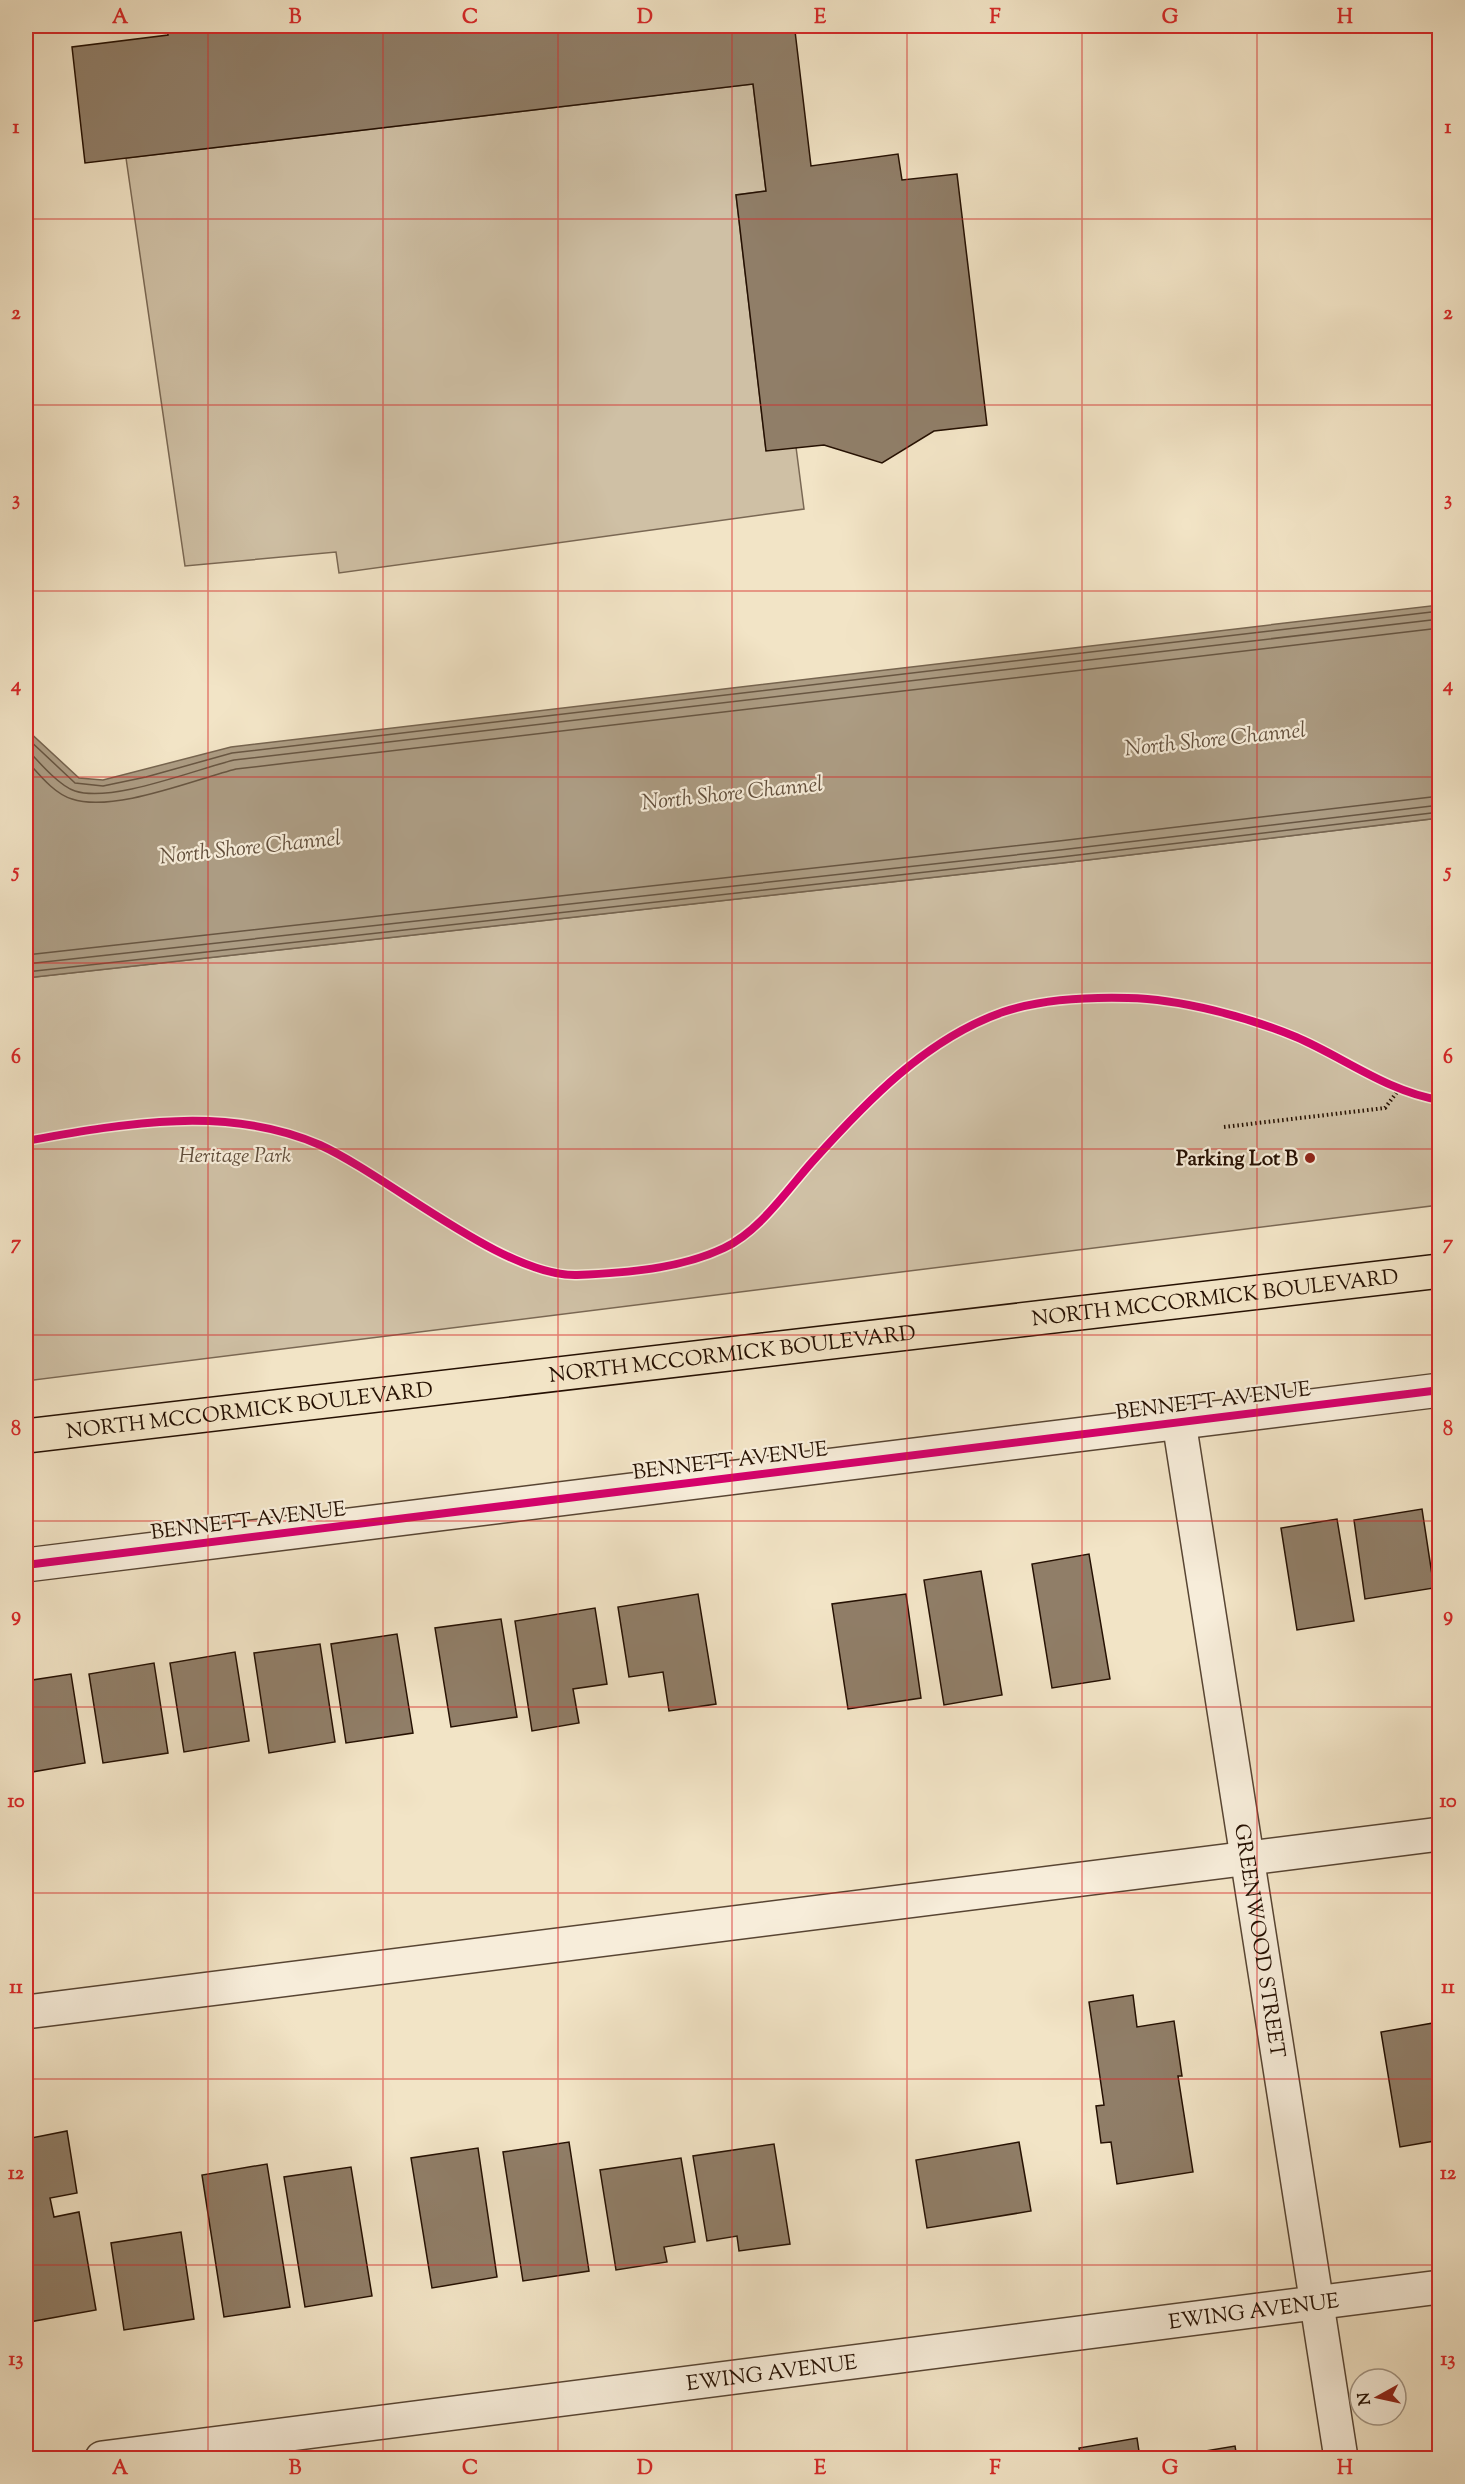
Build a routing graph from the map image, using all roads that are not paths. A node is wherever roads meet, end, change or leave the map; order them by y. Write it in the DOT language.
graph roads {
  1 [pos="1440,1271"];
  2 [pos="1440,1390"];
  3 [pos="1179,1422"];
  4 [pos="26,1436"];
  5 [pos="26,1565"];
  6 [pos="1440,1834"];
  7 [pos="1247,1858"];
  8 [pos="26,2012"];
  9 [pos="1440,2287"];
  10 [pos="1316,2303"];
  11 [pos="102,2458"];
  12 [pos="1341,2458"];
  1 -- 4 [label="main road, NORTH MCCORMICK BOULEVARD"];
  2 -- 3 [label="street, BENNETT AVENUE"];
  3 -- 5 [label="street, BENNETT AVENUE"];
  3 -- 7 [label="street, GREENWOOD STREET"];
  6 -- 7 [label="street"];
  7 -- 8 [label="street"];
  7 -- 10 [label="street, GREENWOOD STREET"];
  9 -- 10 [label="street, EWING AVENUE"];
  10 -- 11 [label="street, EWING AVENUE"];
  10 -- 12 [label="street, GREENWOOD STREET"];
}
